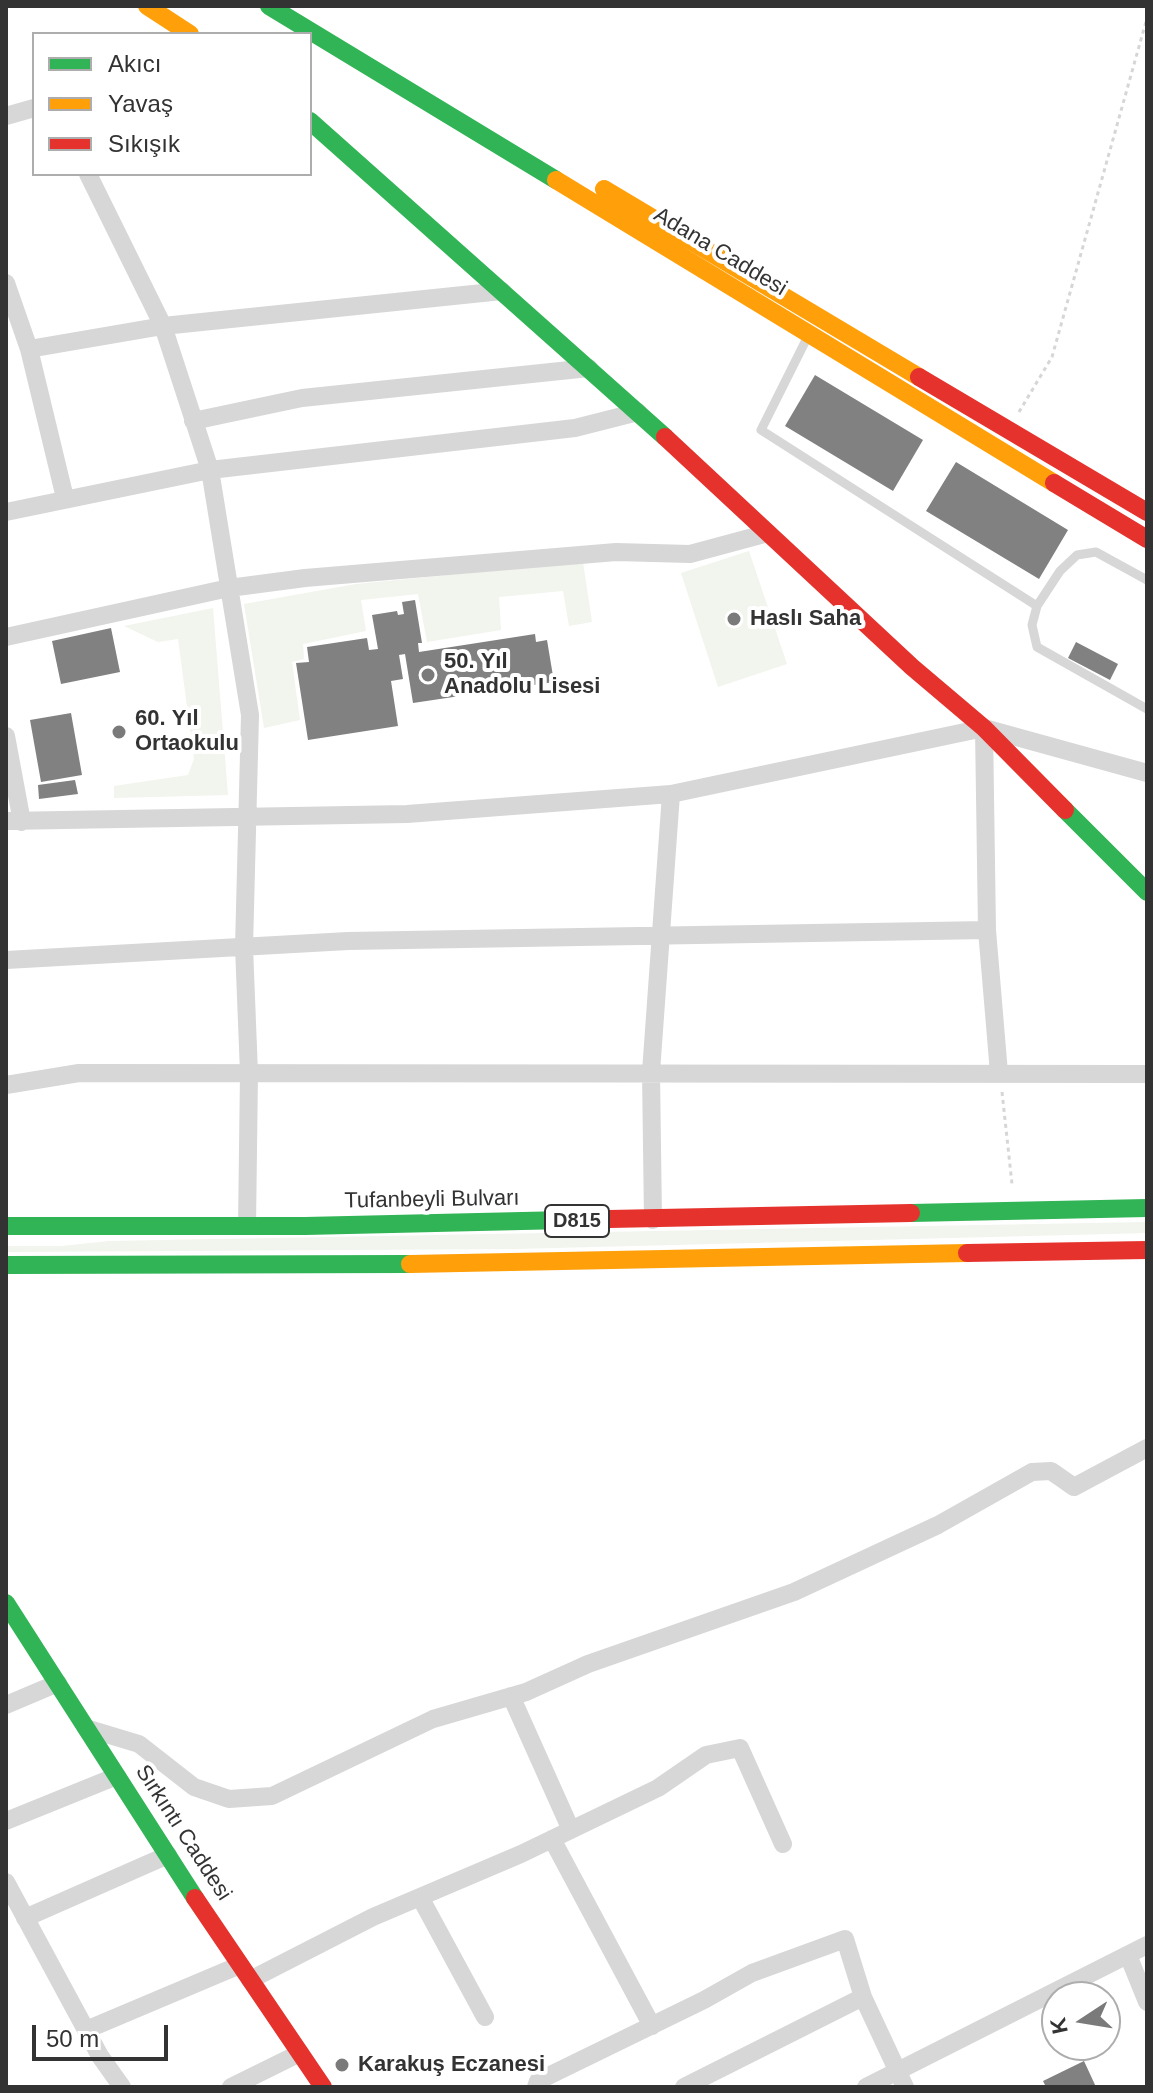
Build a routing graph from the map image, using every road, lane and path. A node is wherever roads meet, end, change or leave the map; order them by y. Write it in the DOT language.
graph roads {
  1 [pos="147,6"];
  2 [pos="269,6"];
  3 [pos="299,6"];
  4 [pos="1147,18"];
  5 [pos="187,32"];
  6 [pos="312,32"];
  7 [pos="312,32"];
  8 [pos="32,109"];
  9 [pos="6,116"];
  10 [pos="312,123"];
  11 [pos="89,176"];
  12 [pos="6,283"];
  13 [pos="502,291"];
  14 [pos="163,326"];
  15 [pos="809,335"];
  16 [pos="29,349"];
  17 [pos="589,368"];
  18 [pos="638,412"];
  19 [pos="193,421"];
  20 [pos="1006,428"];
  21 [pos="210,470"];
  22 [pos="65,498"];
  23 [pos="6,512"];
  24 [pos="1147,512"];
  25 [pos="768,533"];
  26 [pos="1147,539"];
  27 [pos="1147,580"];
  28 [pos="229,588"];
  29 [pos="1037,606"];
  30 [pos="6,637"];
  31 [pos="1147,709"];
  32 [pos="984,728"];
  33 [pos="6,736"];
  34 [pos="1147,773"];
  35 [pos="671,794"];
  36 [pos="248,817"];
  37 [pos="14,822"];
  38 [pos="1147,892"];
  39 [pos="987,930"];
  40 [pos="660,936"];
  41 [pos="244,947"];
  42 [pos="6,960"];
  43 [pos="651,1072"];
  44 [pos="249,1073"];
  45 [pos="999,1073"];
  46 [pos="1147,1074"];
  47 [pos="6,1085"];
  48 [pos="1147,1208"];
  49 [pos="1016,1211"];
  50 [pos="653,1220"];
  51 [pos="6,1226"];
  52 [pos="247,1226"];
  53 [pos="1147,1250"];
  54 [pos="6,1265"];
  55 [pos="1147,1448"];
  56 [pos="6,1603"];
  57 [pos="58,1683"];
  58 [pos="511,1696"];
  59 [pos="6,1705"];
  60 [pos="86,1728"];
  61 [pos="117,1776"];
  62 [pos="6,1821"];
  63 [pos="571,1830"];
  64 [pos="552,1839"];
  65 [pos="783,1844"];
  66 [pos="168,1855"];
  67 [pos="6,1882"];
  68 [pos="420,1897"];
  69 [pos="25,1918"];
  70 [pos="1147,1945"];
  71 [pos="1128,1955"];
  72 [pos="245,1972"];
  73 [pos="863,1997"];
  74 [pos="1147,2002"];
  75 [pos="485,2017"];
  76 [pos="652,2026"];
  77 [pos="86,2030"];
  78 [pos="300,2053"];
  79 [pos="901,2079"];
  80 [pos="122,2087"];
  81 [pos="231,2087"];
  82 [pos="323,2087"];
  83 [pos="536,2087"];
  84 [pos="684,2087"];
  85 [pos="866,2087"];
  1 -- 5 [label="main road"];
  2 -- 6 [label="main road, Adana Caddesi"];
  3 -- 20 [label="main road"];
  4 -- 20 [label="path"];
  7 -- 15 [label="main road, Adana Caddesi"];
  8 -- 9 [label="street"];
  10 -- 13 [label="main road"];
  11 -- 14 [label="street"];
  12 -- 16 [label="street"];
  13 -- 14 [label="street"];
  13 -- 17 [label="main road"];
  14 -- 16 [label="street"];
  14 -- 19 [label="street"];
  15 -- 26 [label="main road, Adana Caddesi"];
  15 -- 29 [label="lane"];
  16 -- 22 [label="street"];
  17 -- 18 [label="main road"];
  17 -- 19 [label="street"];
  18 -- 21 [label="street"];
  18 -- 25 [label="main road"];
  19 -- 21 [label="street"];
  20 -- 24 [label="main road"];
  21 -- 22 [label="street"];
  21 -- 28 [label="street"];
  22 -- 23 [label="street"];
  25 -- 28 [label="street"];
  25 -- 32 [label="main road"];
  27 -- 29 [label="lane"];
  28 -- 30 [label="street"];
  28 -- 36 [label="street"];
  29 -- 31 [label="lane"];
  32 -- 34 [label="street"];
  32 -- 35 [label="street"];
  32 -- 38 [label="main road"];
  32 -- 39 [label="street"];
  33 -- 37 [label="street"];
  35 -- 36 [label="street"];
  35 -- 40 [label="street"];
  36 -- 37 [label="street"];
  36 -- 41 [label="street"];
  39 -- 40 [label="street"];
  39 -- 45 [label="street"];
  40 -- 41 [label="street"];
  40 -- 43 [label="street"];
  41 -- 42 [label="street"];
  41 -- 44 [label="street"];
  43 -- 44 [label="street"];
  43 -- 45 [label="street"];
  43 -- 50 [label="street"];
  44 -- 47 [label="street"];
  44 -- 52 [label="street"];
  45 -- 46 [label="street"];
  45 -- 49 [label="path"];
  48 -- 49 [label="main road, Tufanbeyli Bulvarı / D815"];
  49 -- 50 [label="main road, Tufanbeyli Bulvarı / D815"];
  50 -- 52 [label="main road, Tufanbeyli Bulvarı / D815"];
  51 -- 52 [label="main road, Tufanbeyli Bulvarı / D815"];
  53 -- 54 [label="main road, D815"];
  55 -- 58 [label="street"];
  56 -- 57 [label="main road, Sırkıntı Caddesi"];
  57 -- 59 [label="street"];
  57 -- 60 [label="main road, Sırkıntı Caddesi"];
  58 -- 60 [label="street"];
  58 -- 63 [label="street"];
  60 -- 61 [label="main road, Sırkıntı Caddesi"];
  61 -- 62 [label="street"];
  61 -- 66 [label="main road, Sırkıntı Caddesi"];
  63 -- 64 [label="street"];
  63 -- 65 [label="street"];
  64 -- 68 [label="street"];
  64 -- 76 [label="street"];
  66 -- 69 [label="street"];
  66 -- 72 [label="main road, Sırkıntı Caddesi"];
  67 -- 69 [label="street"];
  68 -- 72 [label="street"];
  68 -- 75 [label="street"];
  69 -- 77 [label="street"];
  70 -- 71 [label="street"];
  71 -- 74 [label="street"];
  71 -- 79 [label="street"];
  72 -- 77 [label="street"];
  72 -- 78 [label="main road, Sırkıntı Caddesi"];
  73 -- 76 [label="street"];
  73 -- 79 [label="street"];
  73 -- 84 [label="street"];
  76 -- 83 [label="street"];
  77 -- 80 [label="street"];
  78 -- 81 [label="street"];
  78 -- 82 [label="main road, Sırkıntı Caddesi"];
  79 -- 85 [label="street"];
}
